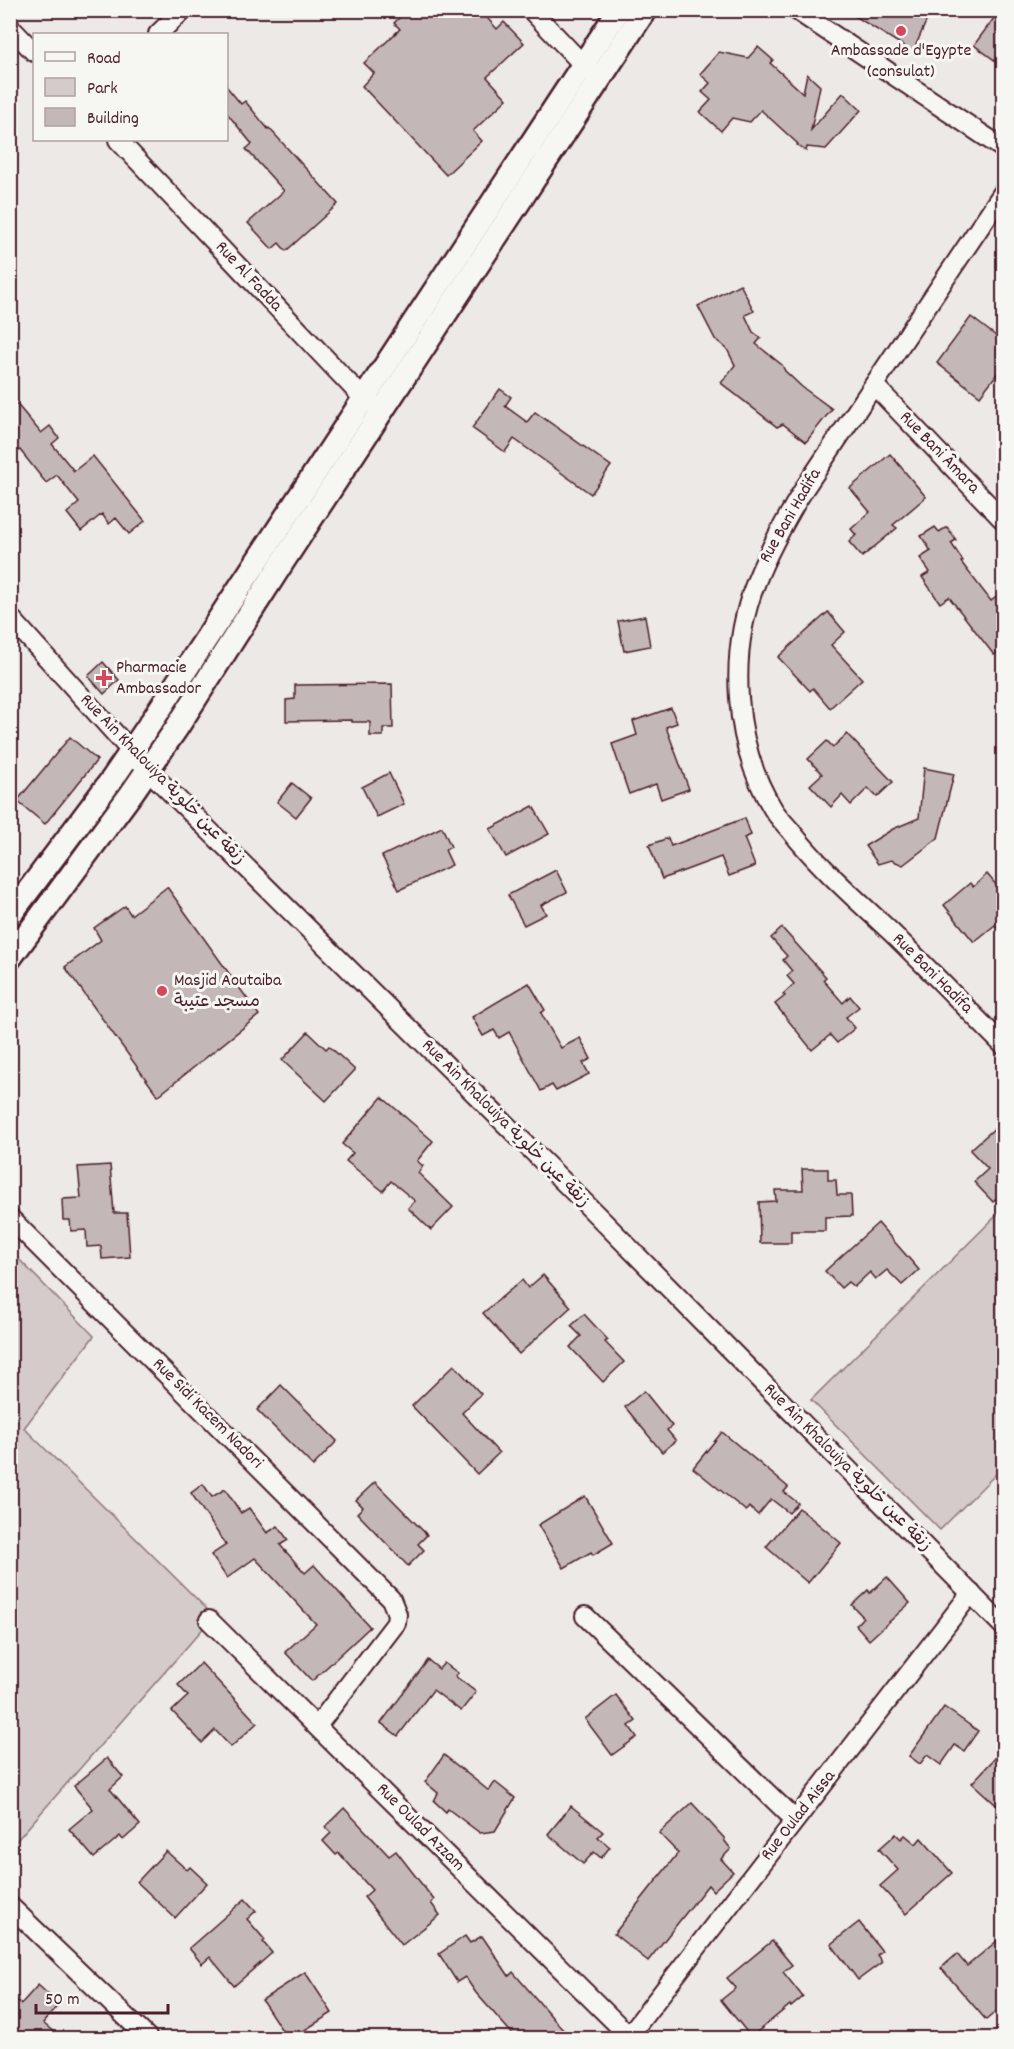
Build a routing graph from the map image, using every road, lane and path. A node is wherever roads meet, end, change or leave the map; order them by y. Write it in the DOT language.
graph roads {
  1 [pos="183,10"];
  2 [pos="531,10"];
  3 [pos="619,10"];
  4 [pos="645,10"];
  5 [pos="796,10"];
  6 [pos="10,27"];
  7 [pos="159,33"];
  8 [pos="33,51"];
  9 [pos="591,73"];
  10 [pos="119,141"];
  11 [pos="1004,149"];
  12 [pos="1004,191"];
  13 [pos="874,385"];
  14 [pos="363,398"];
  15 [pos="382,411"];
  16 [pos="1004,520"];
  17 [pos="10,617"];
  18 [pos="130,752"];
  19 [pos="148,770"];
  20 [pos="10,915"];
  21 [pos="10,958"];
  22 [pos="1004,1046"];
  23 [pos="10,1218"];
  24 [pos="971,1593"];
  25 [pos="585,1616"];
  26 [pos="209,1620"];
  27 [pos="1004,1626"];
  28 [pos="317,1726"];
  29 [pos="795,1821"];
  30 [pos="10,1906"];
  31 [pos="628,2037"];
  32 [pos="148,2038"];
  1 -- 7 [label="street"];
  2 -- 9 [label="street"];
  3 -- 9 [label="street"];
  4 -- 9 [label="street"];
  5 -- 11 [label="street"];
  6 -- 8 [label="street"];
  9 -- 14 [label="street"];
  9 -- 15 [label="street"];
  10 -- 14 [label="street, Rue Al Fadda"];
  12 -- 13 [label="street, Rue Bani Hadifa"];
  13 -- 16 [label="street, Rue Bani Âmara"];
  13 -- 22 [label="street, Rue Bani Hadifa"];
  14 -- 15 [label="street, Rue Al Fadda"];
  14 -- 18 [label="street"];
  15 -- 19 [label="street"];
  17 -- 18 [label="street, Rue Ain Khalouiya زنقة عين خلوية"];
  18 -- 19 [label="street, Rue Ain Khalouiya زنقة عين خلوية"];
  18 -- 20 [label="street"];
  19 -- 21 [label="street"];
  19 -- 24 [label="street, Rue Ain Khalouiya زنقة عين خلوية"];
  23 -- 28 [label="street, Rue Sidi Kacem Nadori"];
  24 -- 27 [label="street, Rue Ain Khalouiya زنقة عين خلوية"];
  24 -- 29 [label="street, Rue Oulad Aissa"];
  25 -- 29 [label="street"];
  26 -- 28 [label="street, Rue Oulad Azzam"];
  28 -- 31 [label="street, Rue Oulad Azzam"];
  29 -- 31 [label="street, Rue Oulad Aissa"];
  30 -- 32 [label="street"];
}
